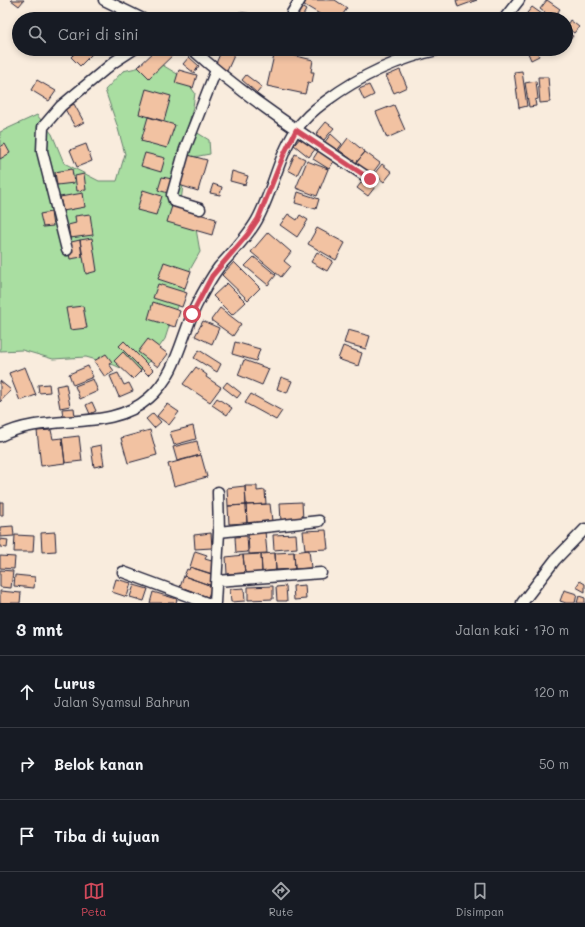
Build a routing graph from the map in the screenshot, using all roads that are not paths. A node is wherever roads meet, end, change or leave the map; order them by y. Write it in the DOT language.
graph roads {
  1 [pos="104,0"];
  2 [pos="300,0"];
  3 [pos="519,0"];
  4 [pos="129,12"];
  5 [pos="293,12"];
  6 [pos="510,12"];
  7 [pos="123,56"];
  8 [pos="200,56"];
  9 [pos="414,56"];
  10 [pos="216,70"];
  11 [pos="296,130"];
  12 [pos="370,179"];
  13 [pos="200,209"];
  14 [pos="67,250"];
  15 [pos="0,436"];
  16 [pos="218,492"];
  17 [pos="319,520"];
  18 [pos="585,529"];
  19 [pos="219,532"];
  20 [pos="122,572"];
  21 [pos="321,573"];
  22 [pos="217,581"];
  23 [pos="207,603"];
  24 [pos="215,603"];
  25 [pos="522,603"];
  1 -- 4 [label="street"];
  2 -- 5 [label="street"];
  3 -- 6 [label="street"];
  7 -- 14 [label="street"];
  8 -- 10 [label="street"];
  9 -- 11 [label="street"];
  10 -- 11 [label="street"];
  10 -- 13 [label="street"];
  11 -- 12 [label="street"];
  11 -- 15 [label="street"];
  16 -- 19 [label="street"];
  17 -- 19 [label="street"];
  18 -- 25 [label="street"];
  19 -- 22 [label="street"];
  20 -- 23 [label="street"];
  21 -- 22 [label="street"];
  22 -- 24 [label="street"];
}
